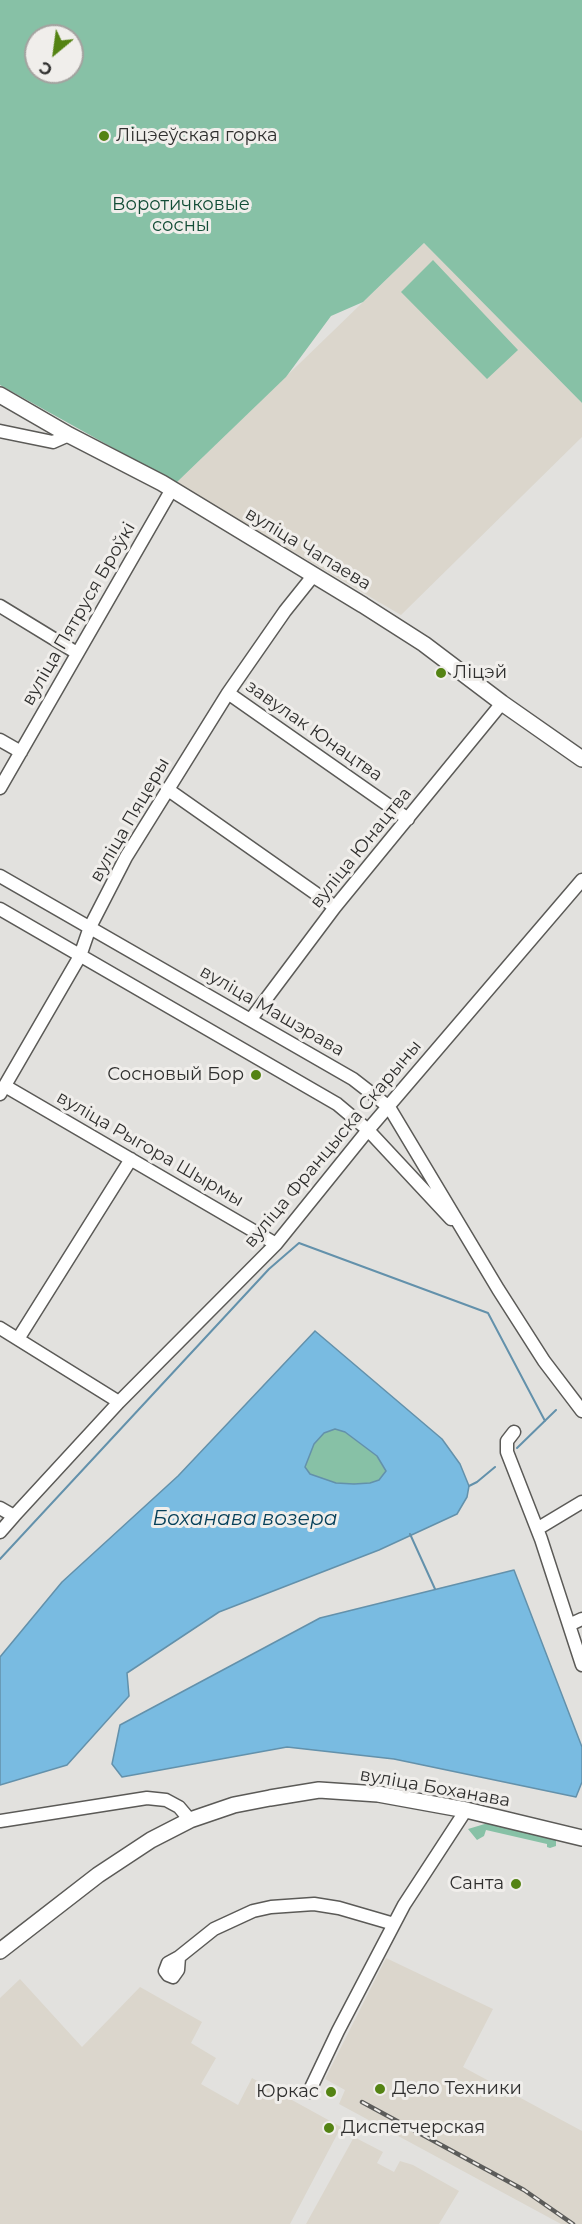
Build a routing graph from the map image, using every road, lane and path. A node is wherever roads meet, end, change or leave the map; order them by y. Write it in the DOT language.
graph roads {
  1 [pos="0,395"];
  2 [pos="0,431"];
  3 [pos="69,435"];
  4 [pos="172,489"];
  5 [pos="312,576"];
  6 [pos="0,606"];
  7 [pos="77,653"];
  8 [pos="228,693"];
  9 [pos="502,703"];
  10 [pos="0,740"];
  11 [pos="21,752"];
  12 [pos="582,759"];
  13 [pos="0,788"];
  14 [pos="167,789"];
  15 [pos="408,819"];
  16 [pos="0,876"];
  17 [pos="582,880"];
  18 [pos="335,907"];
  19 [pos="0,909"];
  20 [pos="90,927"];
  21 [pos="80,956"];
  22 [pos="251,1019"];
  23 [pos="2,1090"];
  24 [pos="389,1107"];
  25 [pos="368,1130"];
  26 [pos="131,1159"];
  27 [pos="468,1238"];
  28 [pos="276,1244"];
  29 [pos="0,1328"];
  30 [pos="18,1340"];
  31 [pos="119,1402"];
  32 [pos="581,1409"];
  33 [pos="514,1432"];
  34 [pos="582,1502"];
  35 [pos="0,1508"];
  36 [pos="14,1516"];
  37 [pos="537,1529"];
  38 [pos="0,1532"];
  39 [pos="582,1618"];
  40 [pos="569,1624"];
  41 [pos="582,1665"];
  42 [pos="466,1810"];
  43 [pos="0,1821"];
  44 [pos="190,1821"];
  45 [pos="582,1838"];
  46 [pos="393,1924"];
  47 [pos="0,1951"];
  48 [pos="179,1957"];
  49 [pos="309,2092"];
  1 -- 3 [label="main road, вуліца Чапаева"];
  2 -- 3 [label="street"];
  3 -- 4 [label="main road, вуліца Чапаева"];
  4 -- 5 [label="main road, вуліца Чапаева"];
  4 -- 7 [label="street, вуліца Пятруся Броўкі"];
  5 -- 8 [label="street, вуліца Пяцеры"];
  5 -- 9 [label="main road, вуліца Чапаева"];
  6 -- 7 [label="street"];
  7 -- 11 [label="street, вуліца Пятруся Броўкі"];
  8 -- 14 [label="street, вуліца Пяцеры"];
  8 -- 15 [label="street, завулак Юнацтва"];
  9 -- 12 [label="main road, вуліца Чапаева"];
  9 -- 15 [label="street, вуліца Юнацтва"];
  10 -- 11 [label="street"];
  11 -- 13 [label="street, вуліца Пятруся Броўкі"];
  14 -- 18 [label="street"];
  14 -- 20 [label="street, вуліца Пяцеры"];
  15 -- 18 [label="street, вуліца Юнацтва"];
  16 -- 20 [label="street, вуліца Машэрава"];
  17 -- 24 [label="street, вуліца Францыска Скарыны"];
  18 -- 22 [label="street, вуліца Юнацтва"];
  19 -- 21 [label="street, вуліца Машэрава"];
  20 -- 21 [label="street, вуліца Пяцеры"];
  20 -- 22 [label="street, вуліца Машэрава"];
  21 -- 23 [label="street, вуліца Пяцеры"];
  21 -- 25 [label="street, вуліца Машэрава"];
  22 -- 24 [label="street, вуліца Машэрава"];
  23 -- 26 [label="street, вуліца Рыгора Шырмы"];
  24 -- 25 [label="street, вуліца Францыска Скарыны"];
  24 -- 27 [label="street, вуліца Машэрава"];
  25 -- 27 [label="street, вуліца Машэрава"];
  25 -- 28 [label="street, вуліца Францыска Скарыны"];
  26 -- 28 [label="street, вуліца Рыгора Шырмы"];
  26 -- 30 [label="street"];
  27 -- 32 [label="street, вуліца Машэрава"];
  28 -- 31 [label="street, вуліца Францыска Скарыны"];
  29 -- 30 [label="street"];
  30 -- 31 [label="street"];
  31 -- 36 [label="street, вуліца Францыска Скарыны"];
  33 -- 37 [label="street"];
  34 -- 37 [label="street"];
  35 -- 36 [label="street"];
  36 -- 38 [label="street"];
  37 -- 40 [label="street"];
  39 -- 40 [label="street"];
  40 -- 41 [label="street"];
  42 -- 44 [label="main road, вуліца Боханава"];
  42 -- 45 [label="main road, вуліца Боханава"];
  42 -- 46 [label="street"];
  43 -- 44 [label="street"];
  44 -- 47 [label="main road, вуліца Боханава"];
  46 -- 48 [label="street"];
  46 -- 49 [label="street"];
}
